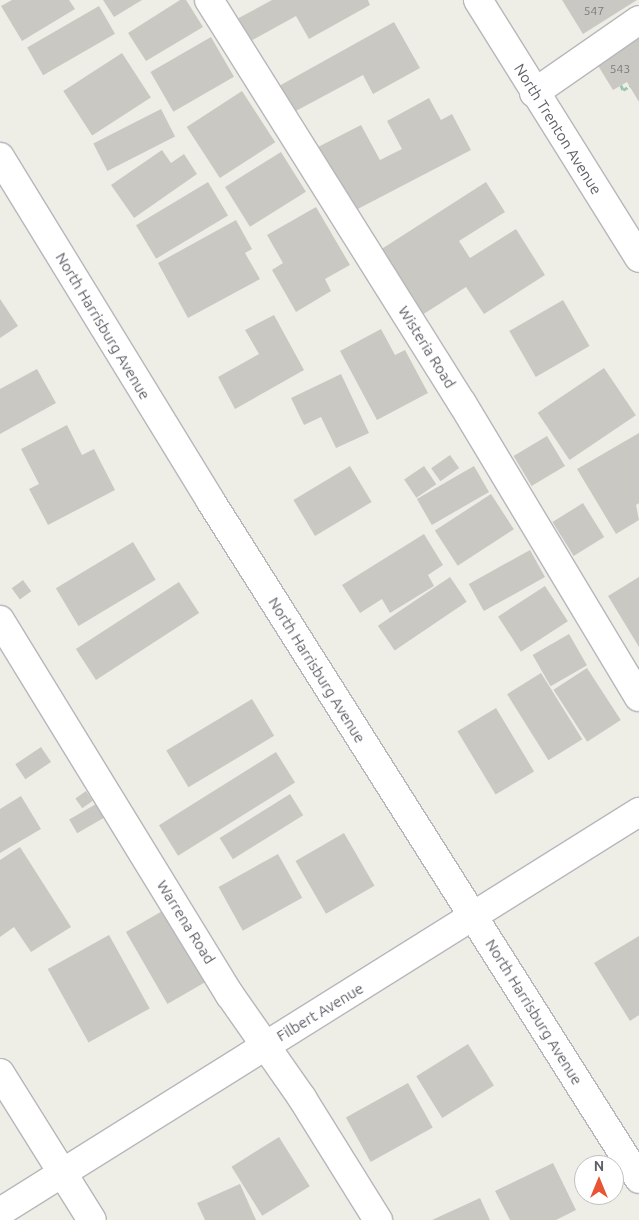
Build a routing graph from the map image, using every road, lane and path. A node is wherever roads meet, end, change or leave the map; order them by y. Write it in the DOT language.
graph roads {
  1 [pos="209,0"];
  2 [pos="478,0"];
  3 [pos="639,20"];
  4 [pos="620,85"];
  5 [pos="630,86"];
  6 [pos="534,93"];
  7 [pos="0,157"];
  8 [pos="639,258"];
  9 [pos="0,620"];
  10 [pos="639,697"];
  11 [pos="639,812"];
  12 [pos="474,915"];
  13 [pos="266,1044"];
  14 [pos="0,1073"];
  15 [pos="62,1174"];
  16 [pos="639,1180"];
  17 [pos="0,1212"];
  18 [pos="92,1220"];
  19 [pos="378,1220"];
  1 -- 10 [label="street, Wisteria Road"];
  2 -- 6 [label="street, North Trenton Avenue"];
  3 -- 6 [label="street"];
  4 -- 5 [label="path"];
  6 -- 8 [label="street, North Trenton Avenue"];
  7 -- 12 [label="street, North Harrisburg Avenue"];
  9 -- 13 [label="street, Warrena Road"];
  11 -- 12 [label="street, Filbert Avenue"];
  12 -- 13 [label="street, Filbert Avenue"];
  12 -- 16 [label="street, North Harrisburg Avenue"];
  13 -- 15 [label="street, Filbert Avenue"];
  13 -- 19 [label="street, Warrena Road"];
  14 -- 15 [label="street"];
  15 -- 17 [label="street, Filbert Avenue"];
  15 -- 18 [label="street"];
}
